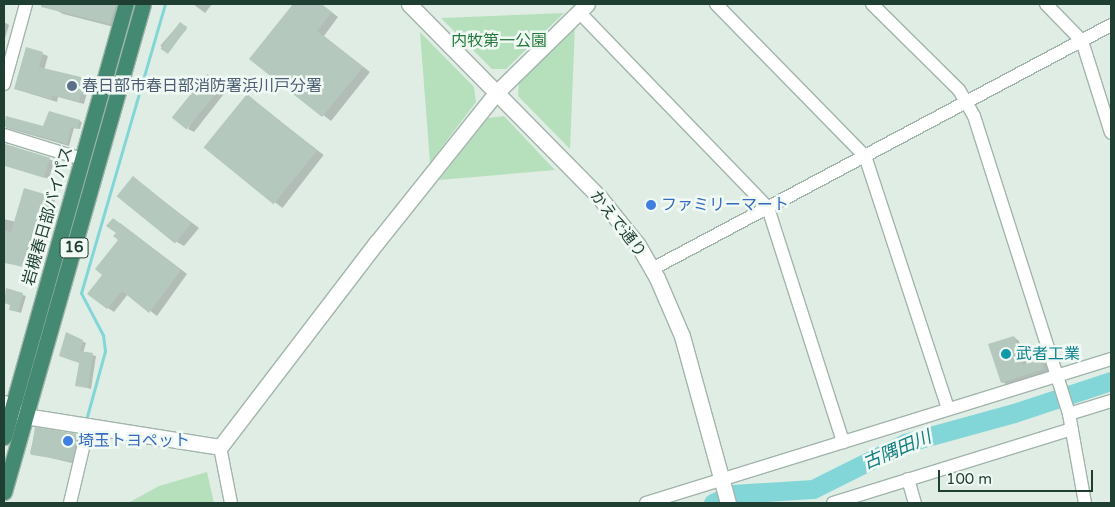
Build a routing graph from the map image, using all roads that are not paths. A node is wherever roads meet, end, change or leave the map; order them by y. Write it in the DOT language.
graph roads {
  1 [pos="26,4"];
  2 [pos="126,4"];
  3 [pos="143,4"];
  4 [pos="409,4"];
  5 [pos="716,4"];
  6 [pos="872,4"];
  7 [pos="1046,4"];
  8 [pos="583,8"];
  9 [pos="1111,25"];
  10 [pos="1082,41"];
  11 [pos="4,84"];
  12 [pos="496,93"];
  13 [pos="967,102"];
  14 [pos="1111,133"];
  15 [pos="4,135"];
  16 [pos="865,156"];
  17 [pos="82,159"];
  18 [pos="768,208"];
  19 [pos="652,269"];
  20 [pos="1111,359"];
  21 [pos="1058,381"];
  22 [pos="1111,400"];
  23 [pos="14,409"];
  24 [pos="948,409"];
  25 [pos="1069,414"];
  26 [pos="88,427"];
  27 [pos="1072,429"];
  28 [pos="4,437"];
  29 [pos="843,442"];
  30 [pos="220,447"];
  31 [pos="908,479"];
  32 [pos="723,484"];
  33 [pos="4,492"];
  34 [pos="70,503"];
  35 [pos="231,503"];
  36 [pos="646,503"];
  37 [pos="728,503"];
  38 [pos="833,503"];
  39 [pos="915,503"];
  40 [pos="1085,503"];
  1 -- 11 [label="street"];
  2 -- 17 [label="highway, 岩槻春日部バイパス / 16"];
  3 -- 23 [label="highway, 岩槻春日部バイパス / 16"];
  4 -- 12 [label="street, かえで通り"];
  5 -- 16 [label="street"];
  6 -- 13 [label="street"];
  7 -- 10 [label="street"];
  8 -- 12 [label="street"];
  8 -- 18 [label="street"];
  9 -- 10 [label="street"];
  10 -- 13 [label="street"];
  10 -- 14 [label="street"];
  12 -- 19 [label="street, かえで通り"];
  12 -- 30 [label="street"];
  13 -- 16 [label="street"];
  13 -- 21 [label="street"];
  15 -- 17 [label="street"];
  16 -- 18 [label="street"];
  16 -- 24 [label="street"];
  17 -- 23 [label="highway, 岩槻春日部バイパス / 16"];
  18 -- 19 [label="street"];
  18 -- 29 [label="street"];
  19 -- 32 [label="street, かえで通り"];
  20 -- 21 [label="street"];
  21 -- 24 [label="street"];
  21 -- 25 [label="street"];
  22 -- 25 [label="street"];
  23 -- 26 [label="street"];
  23 -- 28 [label="highway, 岩槻春日部バイパス / 16"];
  23 -- 33 [label="highway, 岩槻春日部バイパス / 16"];
  24 -- 29 [label="street"];
  25 -- 27 [label="street"];
  26 -- 30 [label="street"];
  26 -- 34 [label="street"];
  27 -- 31 [label="street"];
  27 -- 40 [label="street"];
  29 -- 32 [label="street"];
  30 -- 35 [label="street"];
  31 -- 38 [label="street"];
  31 -- 39 [label="street"];
  32 -- 36 [label="street"];
  32 -- 37 [label="street, かえで通り"];
}
